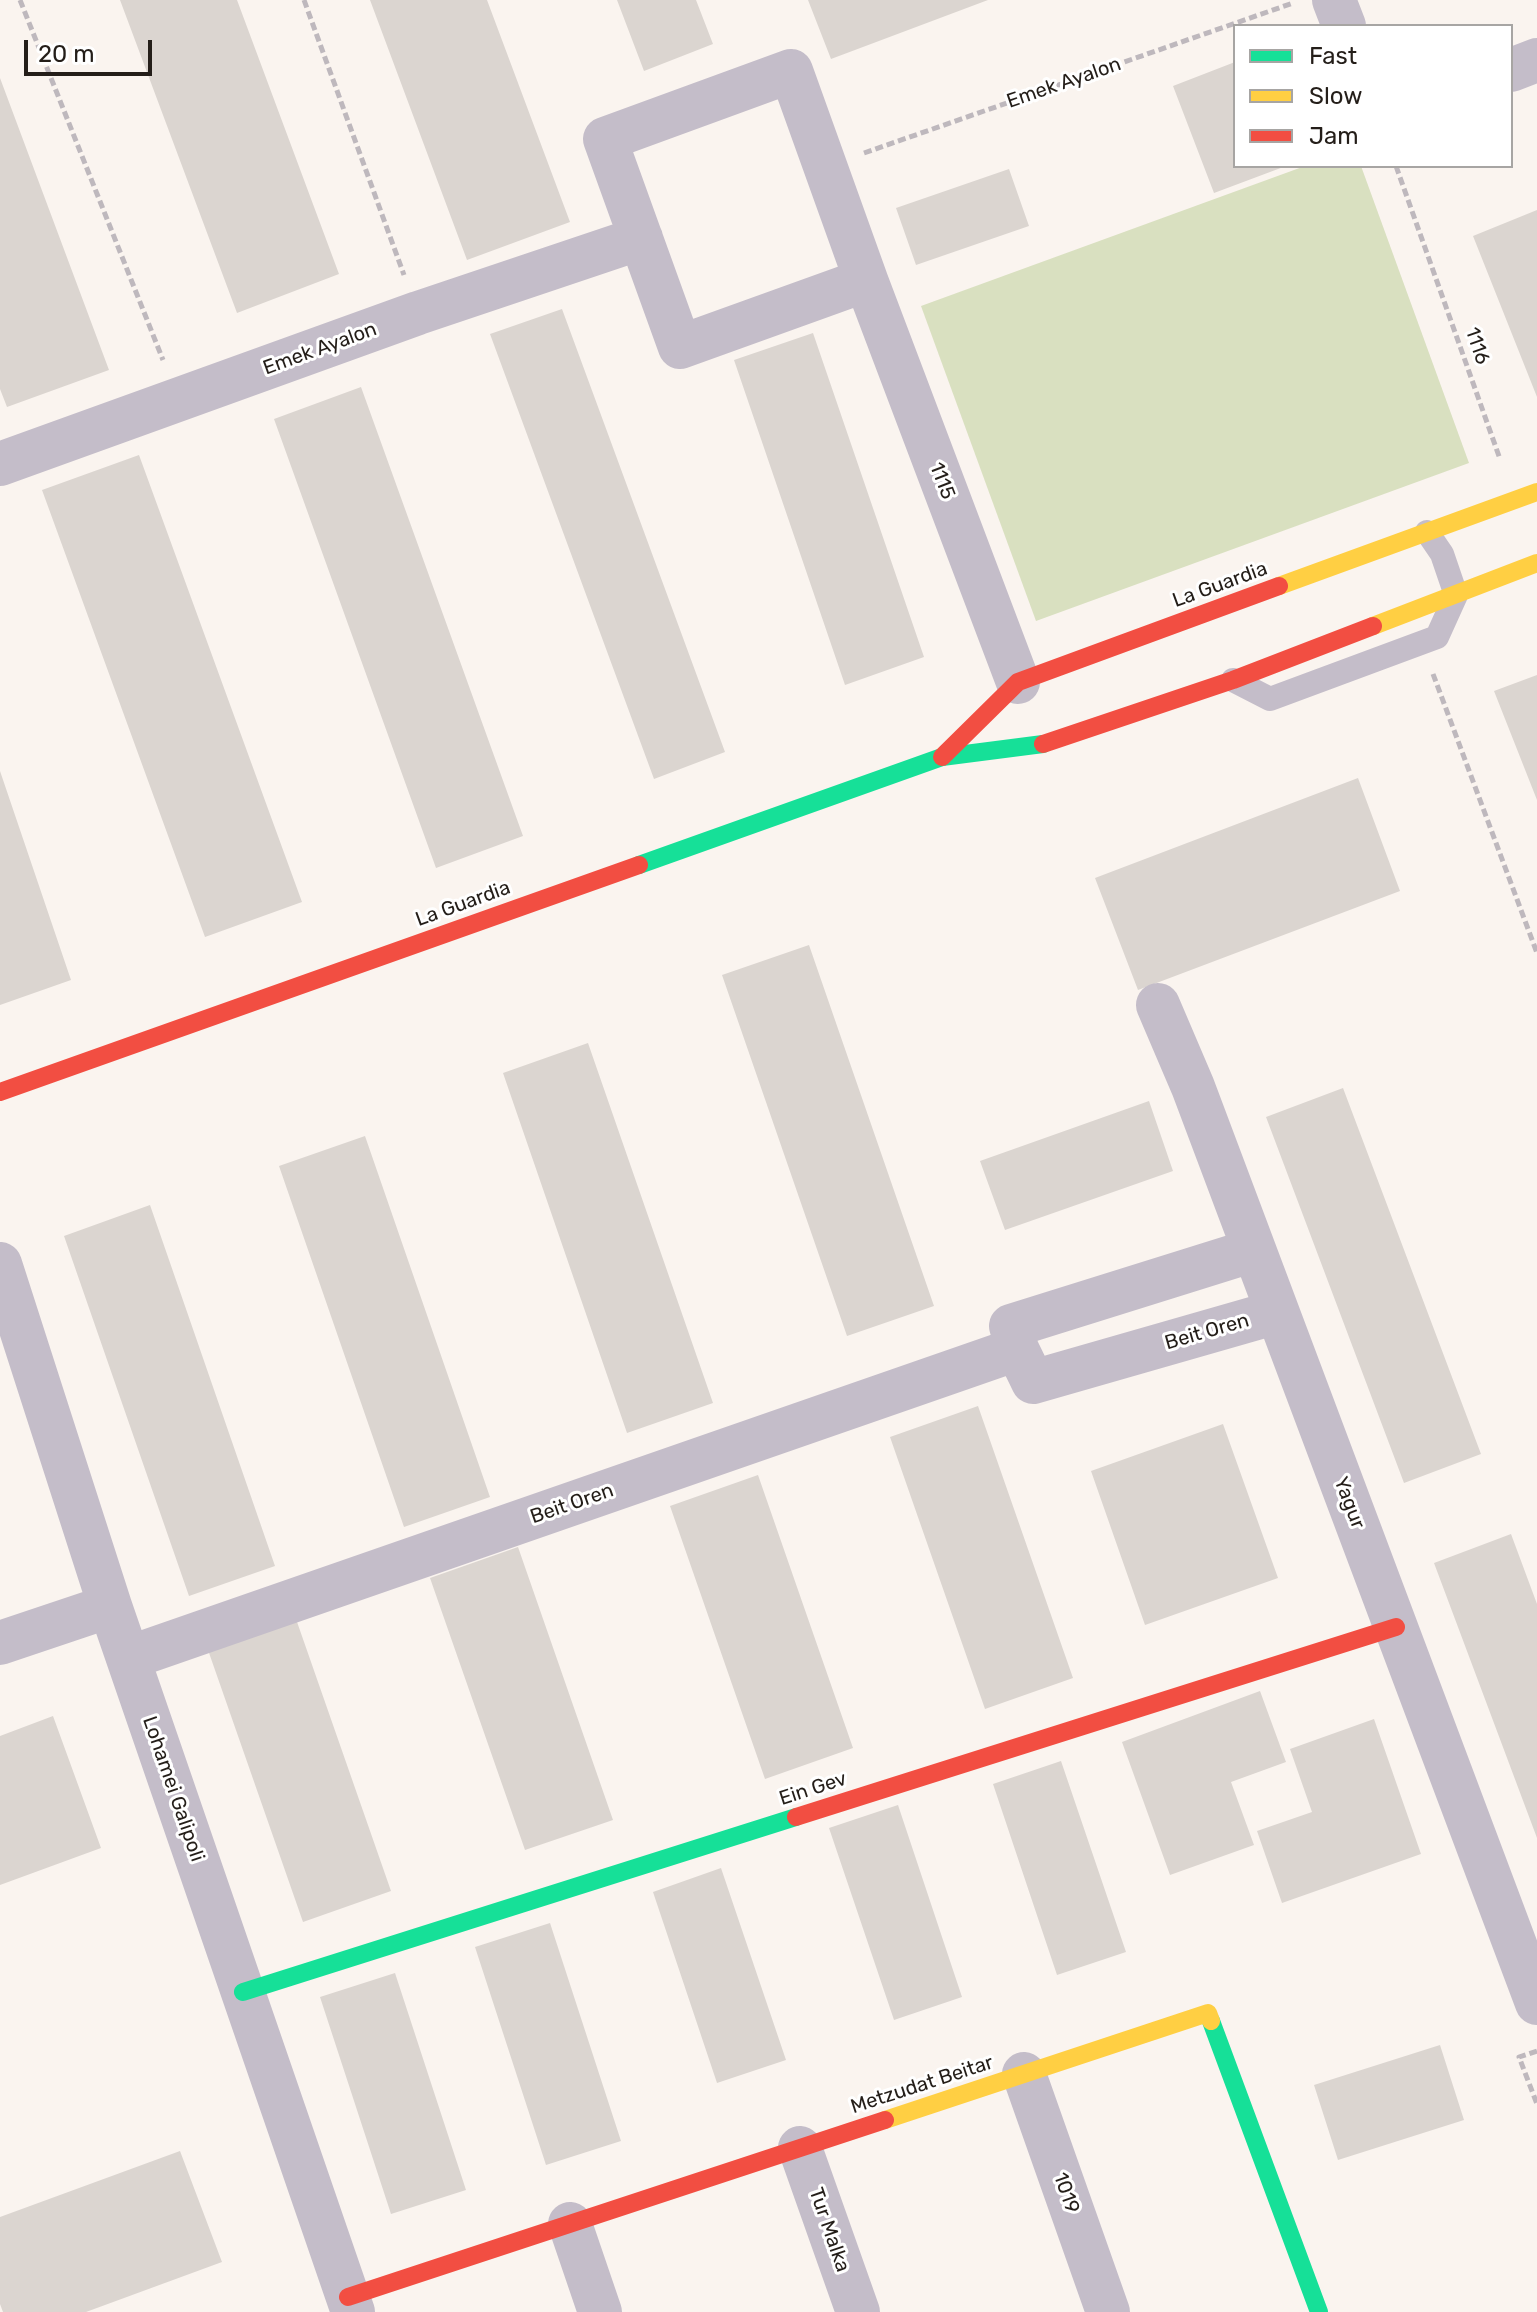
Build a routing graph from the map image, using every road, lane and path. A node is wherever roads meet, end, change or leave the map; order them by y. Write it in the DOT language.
graph roads {
  1 [pos="20,0"];
  2 [pos="304,0"];
  3 [pos="1302,0"];
  4 [pos="1334,0"];
  5 [pos="1233,24"];
  6 [pos="1233,24"];
  7 [pos="1343,24"];
  8 [pos="1537,60"];
  9 [pos="1513,69"];
  10 [pos="825,167"];
  11 [pos="1397,168"];
  12 [pos="641,238"];
  13 [pos="866,280"];
  14 [pos="418,313"];
  15 [pos="179,400"];
  16 [pos="0,464"];
  17 [pos="1537,492"];
  18 [pos="1515,501"];
  19 [pos="1427,532"];
  20 [pos="1537,563"];
  21 [pos="1456,595"];
  22 [pos="1437,637"];
  23 [pos="1233,680"];
  24 [pos="1018,682"];
  25 [pos="942,757"];
  26 [pos="1537,953"];
  27 [pos="1158,1005"];
  28 [pos="0,1092"];
  29 [pos="1254,1250"];
  30 [pos="0,1264"];
  31 [pos="1277,1312"];
  32 [pos="1017,1349"];
  33 [pos="110,1606"];
  34 [pos="1396,1627"];
  35 [pos="0,1643"];
  36 [pos="128,1658"];
  37 [pos="243,1992"];
  38 [pos="1537,2003"];
  39 [pos="1537,2051"];
  40 [pos="1024,2074"];
  41 [pos="1537,2104"];
  42 [pos="800,2148"];
  43 [pos="570,2224"];
  44 [pos="350,2304"];
  45 [pos="600,2312"];
  46 [pos="858,2312"];
  47 [pos="1108,2312"];
  48 [pos="1319,2312"];
  1 -- 15 [label="path"];
  2 -- 14 [label="path"];
  3 -- 6 [label="path, Emek Ayalon"];
  4 -- 7 [label="street"];
  5 -- 10 [label="path, Emek Ayalon"];
  8 -- 9 [label="street"];
  10 -- 12 [label="street, 1115"];
  10 -- 13 [label="street, 1115"];
  11 -- 18 [label="path, 1116"];
  12 -- 13 [label="street"];
  12 -- 14 [label="street, Emek Ayalon"];
  13 -- 24 [label="street, 1115"];
  14 -- 15 [label="street, Emek Ayalon"];
  15 -- 16 [label="street, Emek Ayalon"];
  17 -- 18 [label="street, La Guardia"];
  18 -- 19 [label="street, La Guardia"];
  19 -- 21 [label="lane"];
  19 -- 24 [label="street, La Guardia"];
  20 -- 21 [label="street, La Guardia"];
  21 -- 22 [label="lane"];
  21 -- 23 [label="street, La Guardia"];
  22 -- 23 [label="lane"];
  22 -- 26 [label="path"];
  23 -- 25 [label="street, La Guardia"];
  24 -- 25 [label="street, La Guardia"];
  25 -- 28 [label="street, La Guardia"];
  27 -- 29 [label="street, Yagur"];
  29 -- 31 [label="street, Yagur"];
  29 -- 32 [label="street"];
  30 -- 33 [label="street, Lohamei Galipoli"];
  31 -- 32 [label="street, Beit Oren"];
  31 -- 34 [label="street, Yagur"];
  32 -- 36 [label="street, Beit Oren"];
  33 -- 35 [label="street"];
  33 -- 36 [label="street, Lohamei Galipoli"];
  34 -- 37 [label="street, Ein Gev"];
  34 -- 38 [label="street, Yagur"];
  36 -- 37 [label="street, Lohamei Galipoli"];
  37 -- 44 [label="street, Lohamei Galipoli"];
  39 -- 41 [label="path"];
  40 -- 42 [label="street, Metzudat Beitar"];
  40 -- 47 [label="street, 1019"];
  40 -- 48 [label="street, Metzudat Beitar"];
  42 -- 43 [label="street, Metzudat Beitar"];
  42 -- 46 [label="street, Tur Malka"];
  43 -- 44 [label="street, Metzudat Beitar"];
  43 -- 45 [label="street"];
}
